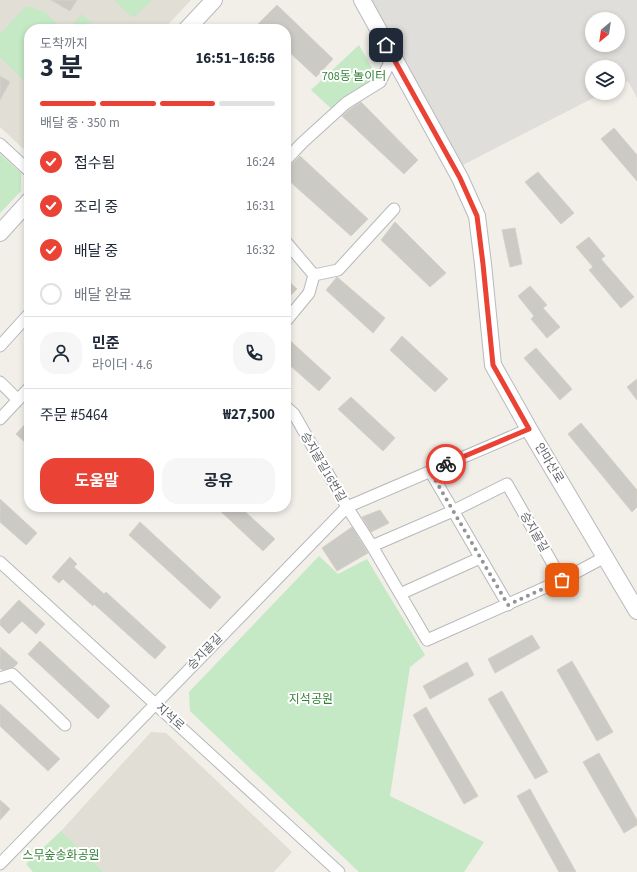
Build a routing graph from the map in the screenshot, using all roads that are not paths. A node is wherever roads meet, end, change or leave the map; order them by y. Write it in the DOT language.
graph roads {
  1 [pos="214,0"];
  2 [pos="362,0"];
  3 [pos="192,24"];
  4 [pos="392,56"];
  5 [pos="0,144"];
  6 [pos="291,155"];
  7 [pos="24,166"];
  8 [pos="24,206"];
  9 [pos="394,209"];
  10 [pos="0,232"];
  11 [pos="291,248"];
  12 [pos="314,275"];
  13 [pos="291,315"];
  14 [pos="24,320"];
  15 [pos="0,346"];
  16 [pos="0,382"];
  17 [pos="24,393"];
  18 [pos="18,400"];
  19 [pos="291,411"];
  20 [pos="0,419"];
  21 [pos="529,429"];
  22 [pos="430,471"];
  23 [pos="347,508"];
  24 [pos="453,511"];
  25 [pos="372,546"];
  26 [pos="480,558"];
  27 [pos="605,558"];
  28 [pos="0,562"];
  29 [pos="562,580"];
  30 [pos="400,594"];
  31 [pos="508,605"];
  32 [pos="637,611"];
  33 [pos="0,678"];
  34 [pos="155,704"];
  35 [pos="65,725"];
  36 [pos="0,864"];
  37 [pos="339,872"];
  1 -- 3 [label="street"];
  2 -- 4 [label="street, 안마산로"];
  4 -- 6 [label="street"];
  4 -- 21 [label="street, 안마산로"];
  5 -- 7 [label="street"];
  8 -- 10 [label="street"];
  9 -- 12 [label="street"];
  11 -- 12 [label="street"];
  12 -- 13 [label="street"];
  14 -- 15 [label="street"];
  16 -- 18 [label="street"];
  17 -- 18 [label="street"];
  18 -- 20 [label="street"];
  19 -- 23 [label="street, 승지골길16번길"];
  21 -- 22 [label="street, 승지골길"];
  21 -- 27 [label="street, 안마산로"];
  22 -- 23 [label="street, 승지골길"];
  22 -- 24 [label="street"];
  23 -- 25 [label="street, 승지골길16번길"];
  23 -- 34 [label="street, 승지골길"];
  24 -- 25 [label="street"];
  24 -- 26 [label="street"];
  24 -- 29 [label="street, 승지골길"];
  25 -- 30 [label="street, 승지골길16번길"];
  26 -- 30 [label="street"];
  26 -- 31 [label="street"];
  27 -- 29 [label="street"];
  27 -- 32 [label="street, 안마산로"];
  28 -- 34 [label="street, 지석로"];
  29 -- 31 [label="street"];
  30 -- 31 [label="street, 승지골길16번길"];
  33 -- 35 [label="street"];
  34 -- 36 [label="street, 승지골길"];
  34 -- 37 [label="street, 지석로"];
}
